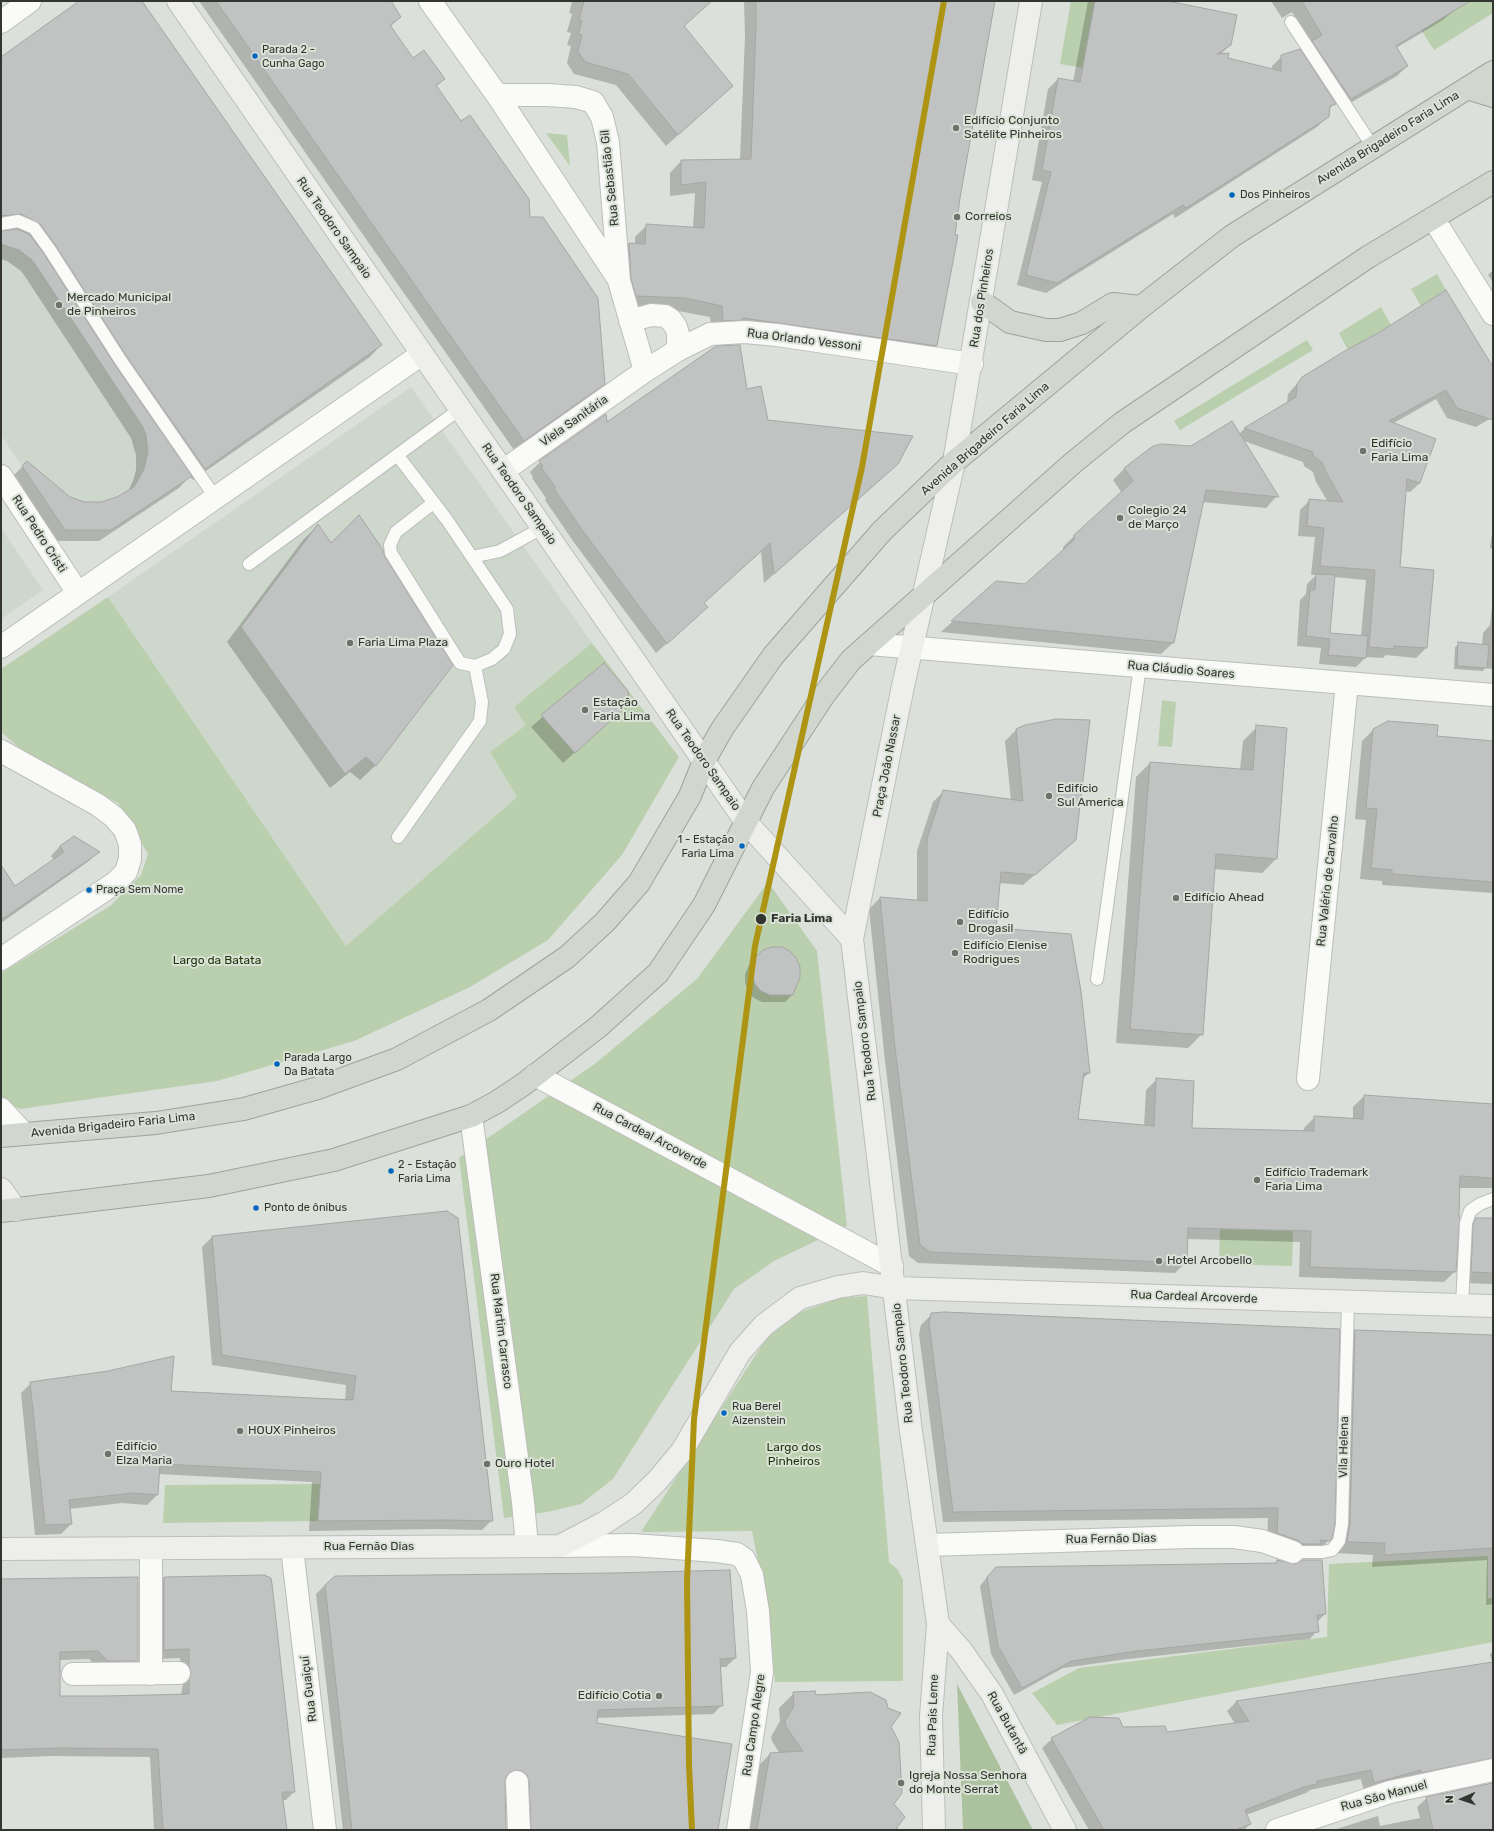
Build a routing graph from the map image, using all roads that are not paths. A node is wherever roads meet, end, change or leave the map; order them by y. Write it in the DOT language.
graph roads {
  1 [pos="30,1"];
  2 [pos="178,1"];
  3 [pos="430,1"];
  4 [pos="1031,1"];
  5 [pos="1,22"];
  6 [pos="1291,22"];
  7 [pos="1493,72"];
  8 [pos="1467,88"];
  9 [pos="497,95"];
  10 [pos="1493,96"];
  11 [pos="1373,147"];
  12 [pos="1491,183"];
  13 [pos="1433,218"];
  14 [pos="1,224"];
  15 [pos="619,281"];
  16 [pos="982,302"];
  17 [pos="1141,307"];
  18 [pos="1493,314"];
  19 [pos="630,321"];
  20 [pos="678,350"];
  21 [pos="422,354"];
  22 [pos="972,364"];
  23 [pos="645,371"];
  24 [pos="460,409"];
  25 [pos="398,456"];
  26 [pos="954,462"];
  27 [pos="503,471"];
  28 [pos="1,476"];
  29 [pos="215,497"];
  30 [pos="433,503"];
  31 [pos="542,528"];
  32 [pos="472,557"];
  33 [pos="249,564"];
  34 [pos="78,593"];
  35 [pos="925,594"];
  36 [pos="869,644"];
  37 [pos="1,647"];
  38 [pos="912,648"];
  39 [pos="475,666"];
  40 [pos="1140,666"];
  41 [pos="1348,683"];
  42 [pos="1493,695"];
  43 [pos="1,751"];
  44 [pos="704,761"];
  45 [pos="746,822"];
  46 [pos="398,837"];
  47 [pos="852,939"];
  48 [pos="1,959"];
  49 [pos="1097,979"];
  50 [pos="536,1075"];
  51 [pos="1308,1078"];
  52 [pos="1,1109"];
  53 [pos="472,1116"];
  54 [pos="24,1134"];
  55 [pos="1,1136"];
  56 [pos="1,1190"];
  57 [pos="1493,1199"];
  58 [pos="9,1210"];
  59 [pos="892,1266"];
  60 [pos="895,1288"];
  61 [pos="1348,1302"];
  62 [pos="1462,1305"];
  63 [pos="1493,1306"];
  64 [pos="927,1545"];
  65 [pos="527,1546"];
  66 [pos="560,1546"];
  67 [pos="152,1548"];
  68 [pos="292,1548"];
  69 [pos="1,1549"];
  70 [pos="1293,1552"];
  71 [pos="737,1554"];
  72 [pos="938,1624"];
  73 [pos="179,1673"];
  74 [pos="73,1674"];
  75 [pos="151,1674"];
  76 [pos="1493,1770"];
  77 [pos="517,1782"];
  78 [pos="325,1830"];
  79 [pos="519,1830"];
  80 [pos="738,1830"];
  81 [pos="934,1830"];
  82 [pos="1065,1830"];
  83 [pos="1277,1830"];
  1 -- 5 [label="street"];
  2 -- 21 [label="main road, Rua Teodoro Sampaio"];
  3 -- 9 [label="street, Rua Sebastião Gil"];
  4 -- 16 [label="main road, Rua dos Pinheiros"];
  6 -- 11 [label="lane"];
  7 -- 8 [label="highway, Avenida Brigadeiro Faria Lima"];
  8 -- 10 [label="highway"];
  8 -- 11 [label="highway, Avenida Brigadeiro Faria Lima"];
  9 -- 15 [label="street, Rua Sebastião Gil"];
  9 -- 15 [label="street, Rua Sebastião Gil"];
  11 -- 17 [label="highway, Avenida Brigadeiro Faria Lima"];
  12 -- 13 [label="highway"];
  13 -- 18 [label="street"];
  13 -- 35 [label="highway"];
  14 -- 29 [label="lane"];
  15 -- 19 [label="street, Rua Sebastião Gil"];
  16 -- 17 [label="highway"];
  16 -- 22 [label="main road, Rua dos Pinheiros"];
  17 -- 26 [label="highway, Avenida Brigadeiro Faria Lima"];
  19 -- 20 [label="street"];
  19 -- 23 [label="street, Rua Sebastião Gil"];
  20 -- 22 [label="street, Rua Orlando Vessoni"];
  20 -- 23 [label="street, Rua Orlando Vessoni"];
  21 -- 24 [label="main road, Rua Teodoro Sampaio"];
  21 -- 29 [label="street"];
  22 -- 26 [label="main road, Rua dos Pinheiros"];
  23 -- 27 [label="street, Viela Sanitária"];
  24 -- 25 [label="lane"];
  24 -- 27 [label="main road, Rua Teodoro Sampaio"];
  25 -- 30 [label="lane"];
  25 -- 33 [label="lane"];
  26 -- 35 [label="main road, Rua dos Pinheiros"];
  26 -- 44 [label="highway, Avenida Brigadeiro Faria Lima"];
  27 -- 31 [label="main road, Rua Teodoro Sampaio"];
  28 -- 34 [label="street, Rua Pedro Cristi"];
  29 -- 34 [label="street"];
  30 -- 32 [label="lane"];
  30 -- 39 [label="lane"];
  31 -- 32 [label="lane"];
  31 -- 44 [label="main road, Rua Teodoro Sampaio"];
  32 -- 39 [label="lane"];
  34 -- 37 [label="street"];
  35 -- 36 [label="highway"];
  35 -- 38 [label="main road, Praça João Nassar"];
  36 -- 38 [label="street, Rua Cláudio Soares"];
  36 -- 45 [label="highway"];
  38 -- 40 [label="street, Rua Cláudio Soares"];
  38 -- 47 [label="main road, Praça João Nassar"];
  39 -- 46 [label="lane"];
  40 -- 41 [label="street, Rua Cláudio Soares"];
  40 -- 49 [label="lane"];
  41 -- 42 [label="street, Rua Cláudio Soares"];
  41 -- 51 [label="street, Rua Valério de Carvalho"];
  43 -- 48 [label="street"];
  44 -- 45 [label="main road, Rua Teodoro Sampaio"];
  44 -- 54 [label="highway, Avenida Brigadeiro Faria Lima"];
  45 -- 47 [label="main road, Rua Teodoro Sampaio"];
  45 -- 50 [label="highway"];
  47 -- 59 [label="main road, Rua Teodoro Sampaio"];
  50 -- 53 [label="highway"];
  50 -- 59 [label="street, Rua Cardeal Arcoverde"];
  52 -- 54 [label="street"];
  53 -- 58 [label="highway"];
  53 -- 65 [label="street, Rua Martim Carrasco"];
  54 -- 55 [label="highway, Avenida Brigadeiro Faria Lima"];
  56 -- 58 [label="main road"];
  57 -- 62 [label="lane"];
  59 -- 60 [label="main road, Rua Teodoro Sampaio"];
  60 -- 61 [label="main road, Rua Cardeal Arcoverde"];
  60 -- 64 [label="main road, Rua Teodoro Sampaio"];
  60 -- 66 [label="main road, Rua Cardeal Arcoverde"];
  61 -- 62 [label="main road, Rua Cardeal Arcoverde"];
  61 -- 70 [label="lane, Vila Helena"];
  62 -- 63 [label="main road, Rua Cardeal Arcoverde"];
  64 -- 70 [label="street, Rua Fernão Dias"];
  64 -- 72 [label="main road, Rua Teodoro Sampaio"];
  65 -- 66 [label="main road, Rua Fernão Dias"];
  65 -- 68 [label="main road, Rua Fernão Dias"];
  66 -- 71 [label="street, Rua Fernão Dias"];
  67 -- 68 [label="main road, Rua Fernão Dias"];
  67 -- 69 [label="main road, Rua Fernão Dias"];
  67 -- 75 [label="street"];
  68 -- 78 [label="street, Rua Guaiçuí"];
  71 -- 80 [label="street, Rua Campo Alegre"];
  72 -- 81 [label="main road, Rua Pais Leme"];
  72 -- 82 [label="main road, Rua Butantã"];
  73 -- 75 [label="street"];
  74 -- 75 [label="street"];
  76 -- 83 [label="street, Rua São Manuel"];
  77 -- 79 [label="street"];
}
